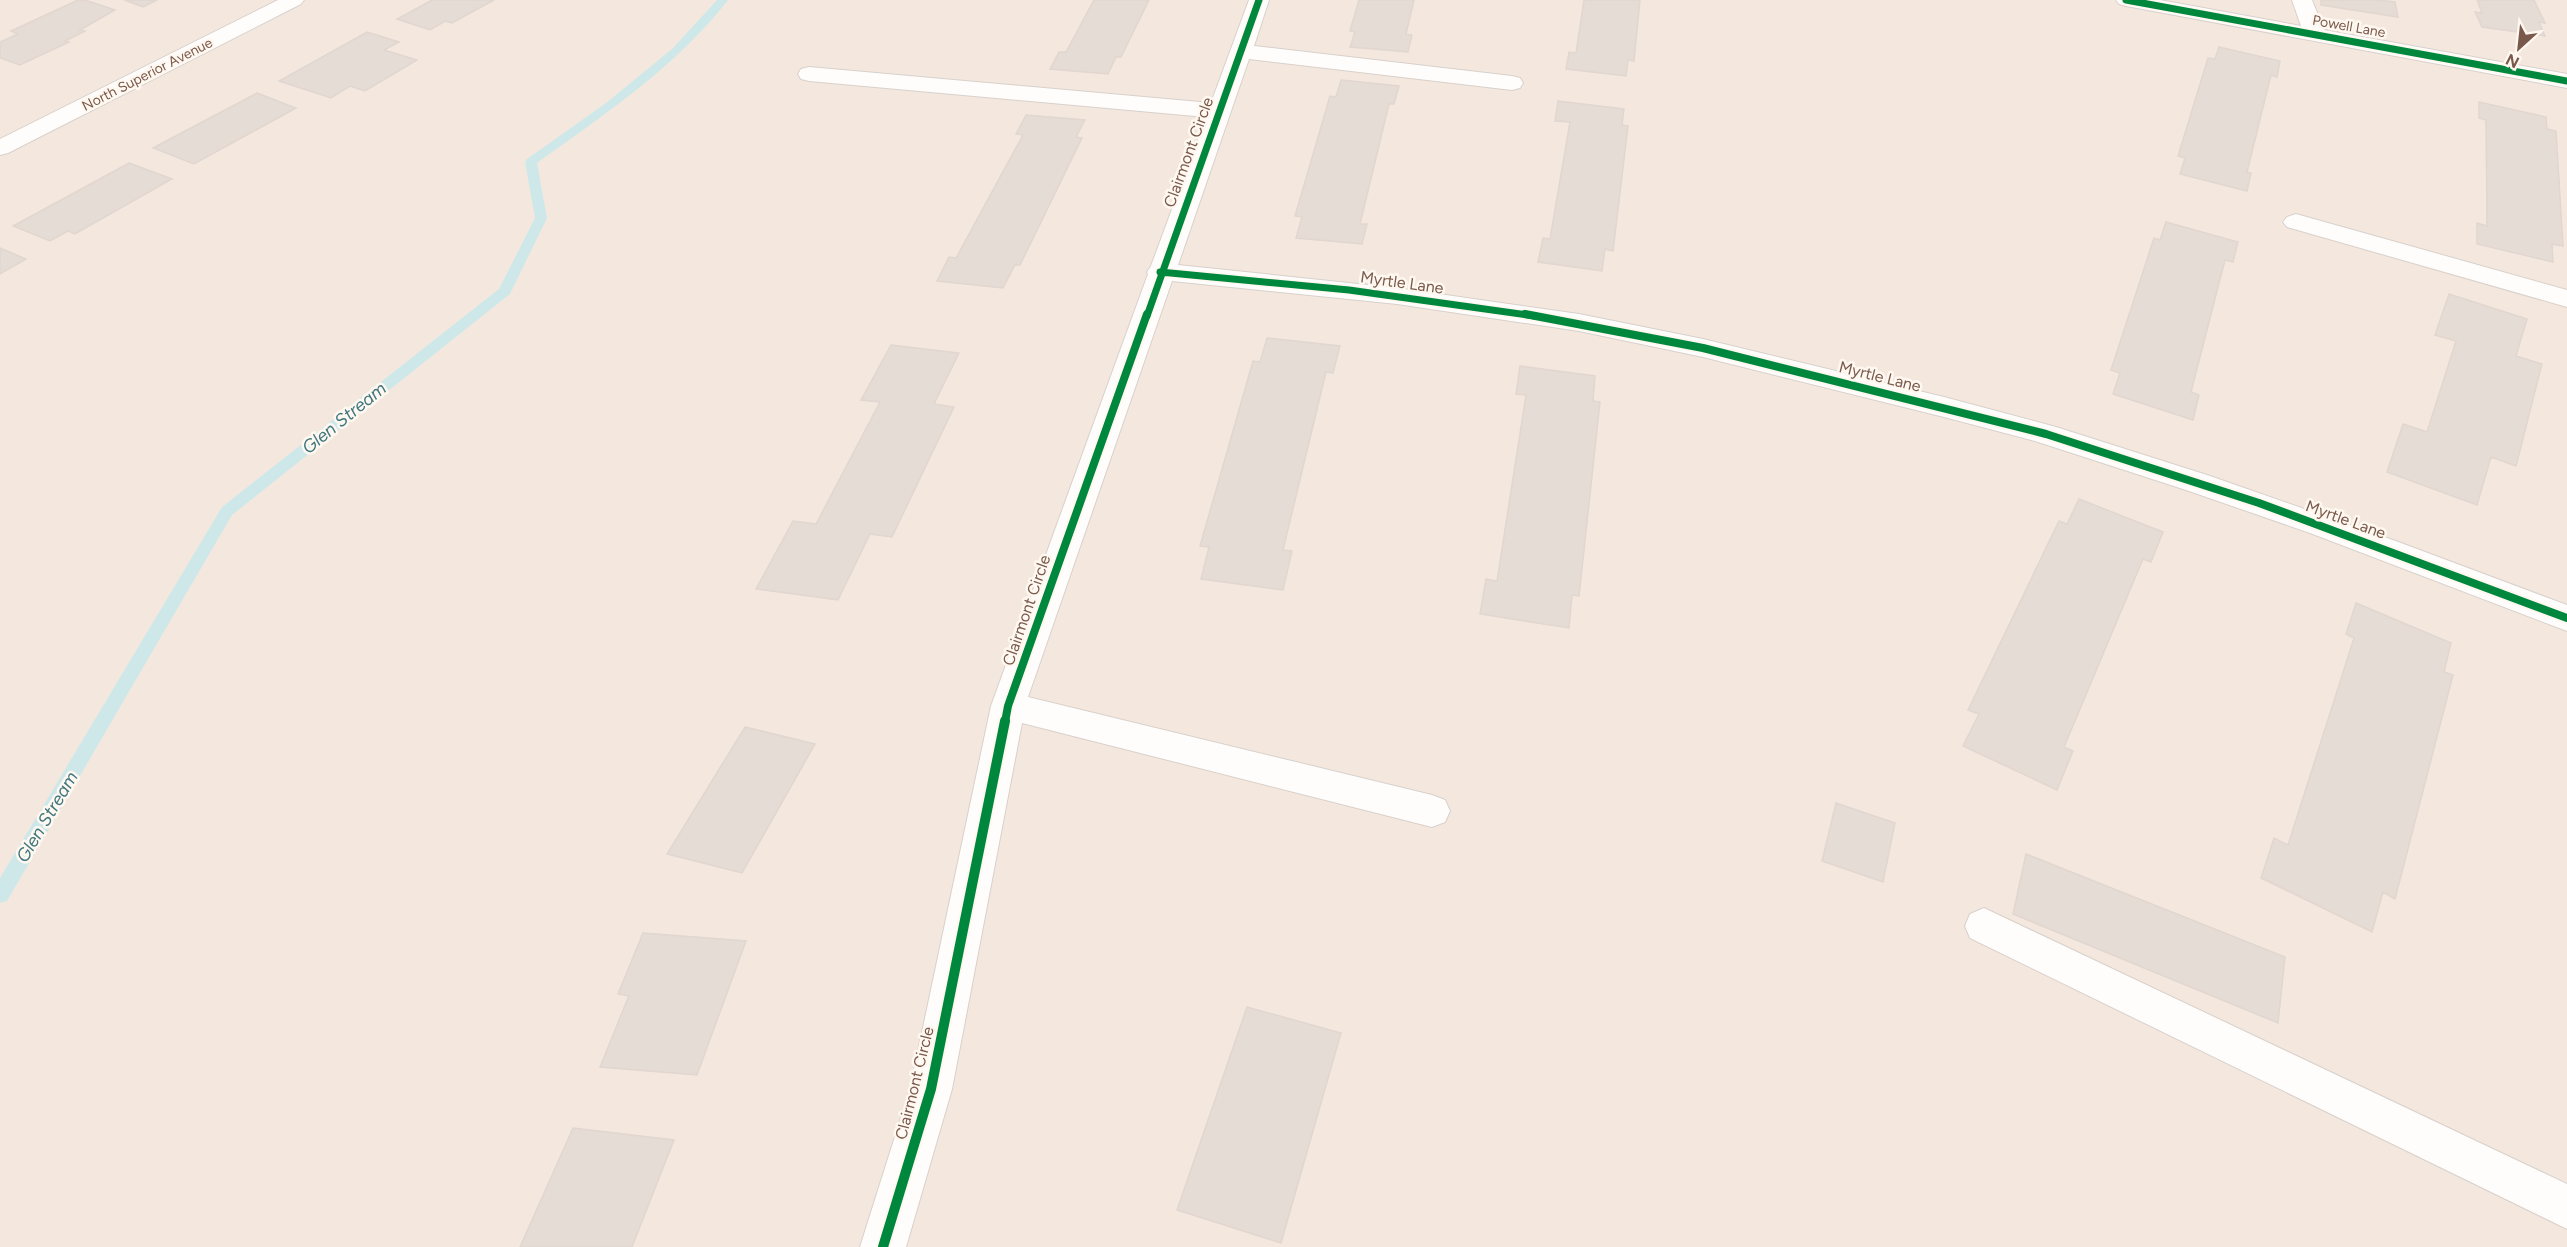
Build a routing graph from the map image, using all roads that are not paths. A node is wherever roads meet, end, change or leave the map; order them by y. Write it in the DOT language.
graph roads {
  1 [pos="294,0"];
  2 [pos="1259,0"];
  3 [pos="2126,0"];
  4 [pos="2302,0"];
  5 [pos="2315,34"];
  6 [pos="1240,51"];
  7 [pos="809,74"];
  8 [pos="2567,81"];
  9 [pos="1512,83"];
  10 [pos="1218,111"];
  11 [pos="0,148"];
  12 [pos="2296,222"];
  13 [pos="1160,272"];
  14 [pos="2567,299"];
  15 [pos="2567,618"];
  16 [pos="1008,706"];
  17 [pos="1432,811"];
  18 [pos="1984,926"];
  19 [pos="2567,1207"];
  20 [pos="882,1247"];
  1 -- 11 [label="street, North Superior Avenue"];
  2 -- 6 [label="street, Clairmont Circle"];
  3 -- 5 [label="street, Powell Lane"];
  4 -- 5 [label="street"];
  5 -- 8 [label="street, Powell Lane"];
  6 -- 9 [label="street"];
  6 -- 10 [label="street, Clairmont Circle"];
  7 -- 10 [label="street"];
  10 -- 13 [label="street, Clairmont Circle"];
  12 -- 14 [label="street"];
  13 -- 15 [label="street, Myrtle Lane"];
  13 -- 16 [label="street, Clairmont Circle"];
  16 -- 17 [label="street"];
  16 -- 20 [label="street, Clairmont Circle"];
  18 -- 19 [label="street"];
}
